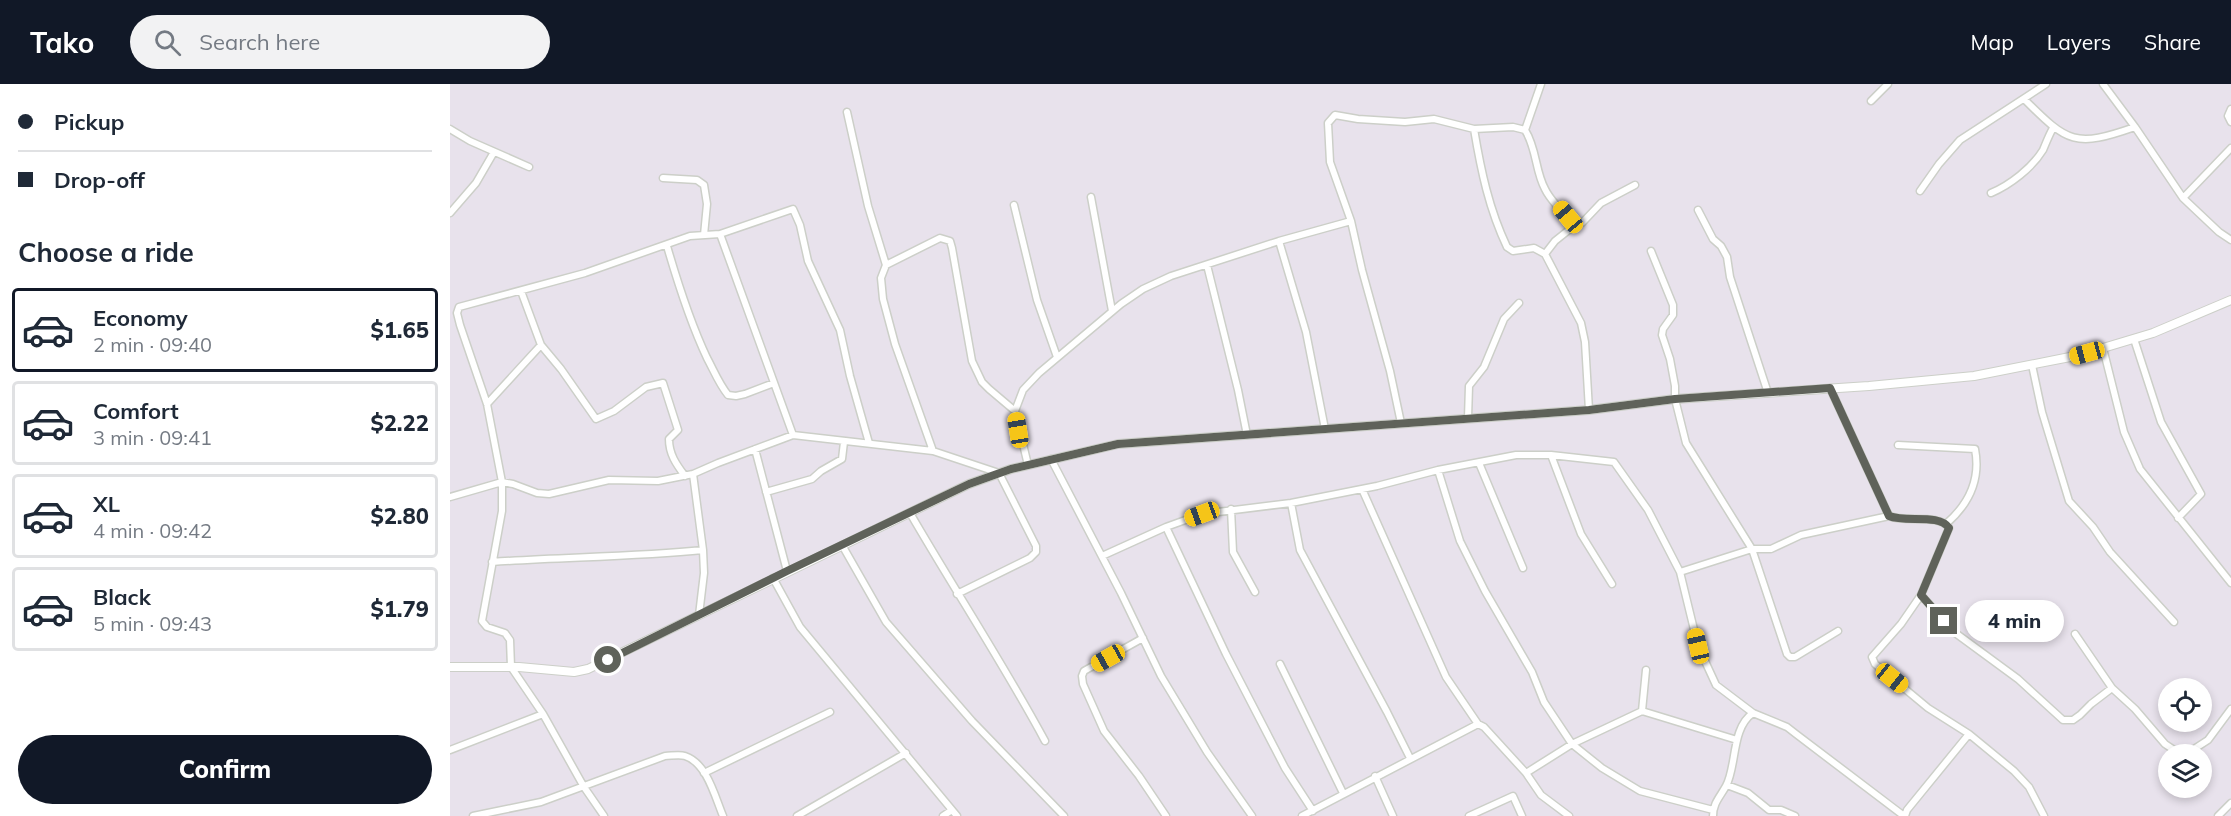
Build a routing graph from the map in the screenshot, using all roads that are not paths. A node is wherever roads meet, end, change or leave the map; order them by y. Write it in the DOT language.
graph roads {
  1 [pos="1541,84"];
  2 [pos="1888,84"];
  3 [pos="2046,84"];
  4 [pos="2103,84"];
  5 [pos="2024,99"];
  6 [pos="1871,100"];
  7 [pos="2231,109"];
  8 [pos="847,112"];
  9 [pos="2231,122"];
  10 [pos="2135,127"];
  11 [pos="2053,128"];
  12 [pos="450,129"];
  13 [pos="1474,129"];
  14 [pos="1525,130"];
  15 [pos="2231,148"];
  16 [pos="494,152"];
  17 [pos="529,167"];
  18 [pos="663,178"];
  19 [pos="1635,185"];
  20 [pos="1920,191"];
  21 [pos="1991,193"];
  22 [pos="1091,197"];
  23 [pos="2183,198"];
  24 [pos="1014,205"];
  25 [pos="1698,210"];
  26 [pos="450,213"];
  27 [pos="1351,221"];
  28 [pos="1570,229"];
  29 [pos="720,234"];
  30 [pos="704,235"];
  31 [pos="2231,240"];
  32 [pos="1279,241"];
  33 [pos="667,246"];
  34 [pos="1651,251"];
  35 [pos="1545,254"];
  36 [pos="886,264"];
  37 [pos="1207,265"];
  38 [pos="521,291"];
  39 [pos="2231,300"];
  40 [pos="1519,303"];
  41 [pos="1112,311"];
  42 [pos="2134,339"];
  43 [pos="541,345"];
  44 [pos="2103,348"];
  45 [pos="1057,357"];
  46 [pos="2032,365"];
  47 [pos="774,383"];
  48 [pos="1830,388"];
  49 [pos="1768,393"];
  50 [pos="1675,399"];
  51 [pos="487,404"];
  52 [pos="1589,410"];
  53 [pos="1015,411"];
  54 [pos="1468,418"];
  55 [pos="1401,423"];
  56 [pos="1325,429"];
  57 [pos="793,435"];
  58 [pos="1247,435"];
  59 [pos="844,442"];
  60 [pos="869,443"];
  61 [pos="1898,445"];
  62 [pos="754,449"];
  63 [pos="933,451"];
  64 [pos="1551,455"];
  65 [pos="1051,459"];
  66 [pos="1479,463"];
  67 [pos="1028,465"];
  68 [pos="1438,470"];
  69 [pos="999,473"];
  70 [pos="693,474"];
  71 [pos="685,476"];
  72 [pos="502,482"];
  73 [pos="1362,489"];
  74 [pos="766,492"];
  75 [pos="450,496"];
  76 [pos="1291,503"];
  77 [pos="1231,509"];
  78 [pos="910,513"];
  79 [pos="1889,516"];
  80 [pos="2178,518"];
  81 [pos="1946,524"];
  82 [pos="1166,527"];
  83 [pos="842,545"];
  84 [pos="1752,549"];
  85 [pos="703,550"];
  86 [pos="1102,556"];
  87 [pos="492,562"];
  88 [pos="1523,568"];
  89 [pos="787,571"];
  90 [pos="1680,572"];
  91 [pos="773,578"];
  92 [pos="1612,584"];
  93 [pos="2231,584"];
  94 [pos="1255,592"];
  95 [pos="957,594"];
  96 [pos="1921,595"];
  97 [pos="699,615"];
  98 [pos="2174,622"];
  99 [pos="1838,631"];
  100 [pos="2075,634"];
  101 [pos="1143,638"];
  102 [pos="1280,664"];
  103 [pos="450,667"];
  104 [pos="511,667"];
  105 [pos="1646,670"];
  106 [pos="2112,688"];
  107 [pos="2231,709"];
  108 [pos="1642,711"];
  109 [pos="830,712"];
  110 [pos="1753,713"];
  111 [pos="543,714"];
  112 [pos="1478,724"];
  113 [pos="1969,734"];
  114 [pos="1737,740"];
  115 [pos="1045,741"];
  116 [pos="1572,744"];
  117 [pos="450,750"];
  118 [pos="906,753"];
  119 [pos="1410,758"];
  120 [pos="704,773"];
  121 [pos="1526,773"];
  122 [pos="1375,776"];
  123 [pos="1727,785"];
  124 [pos="584,787"];
  125 [pos="1343,793"];
  126 [pos="2231,803"];
  127 [pos="952,810"];
  128 [pos="1312,811"];
  129 [pos="1713,813"];
  130 [pos="473,816"];
  131 [pos="604,816"];
  132 [pos="723,816"];
  133 [pos="797,816"];
  134 [pos="943,816"];
  135 [pos="957,816"];
  136 [pos="1064,816"];
  137 [pos="1166,816"];
  138 [pos="1252,816"];
  139 [pos="1302,816"];
  140 [pos="1393,816"];
  141 [pos="1469,816"];
  142 [pos="1522,816"];
  143 [pos="1569,816"];
  144 [pos="1795,816"];
  145 [pos="1905,816"];
  146 [pos="2044,816"];
  147 [pos="2218,816"];
  1 -- 14 [label="street"];
  2 -- 6 [label="street"];
  3 -- 5 [label="street"];
  4 -- 10 [label="street"];
  5 -- 11 [label="street"];
  5 -- 20 [label="street"];
  7 -- 9 [label="street"];
  8 -- 36 [label="street"];
  10 -- 11 [label="street"];
  10 -- 23 [label="street"];
  11 -- 21 [label="street"];
  12 -- 16 [label="street"];
  13 -- 14 [label="street"];
  13 -- 27 [label="street"];
  13 -- 35 [label="street"];
  14 -- 28 [label="street"];
  15 -- 23 [label="street"];
  16 -- 17 [label="street"];
  16 -- 26 [label="street"];
  18 -- 30 [label="street"];
  19 -- 28 [label="street"];
  22 -- 41 [label="street"];
  23 -- 31 [label="street"];
  24 -- 45 [label="street"];
  25 -- 49 [label="street"];
  27 -- 32 [label="street"];
  27 -- 55 [label="street"];
  28 -- 35 [label="street"];
  29 -- 30 [label="street"];
  29 -- 47 [label="street"];
  29 -- 60 [label="street"];
  30 -- 33 [label="street"];
  32 -- 37 [label="street"];
  32 -- 56 [label="street"];
  33 -- 38 [label="street"];
  33 -- 47 [label="street"];
  34 -- 50 [label="street"];
  35 -- 52 [label="street"];
  36 -- 53 [label="street"];
  36 -- 63 [label="street"];
  37 -- 41 [label="street"];
  37 -- 58 [label="street"];
  38 -- 43 [label="street"];
  38 -- 51 [label="street"];
  39 -- 42 [label="street"];
  40 -- 54 [label="street"];
  41 -- 45 [label="street"];
  42 -- 44 [label="street"];
  42 -- 80 [label="street"];
  43 -- 51 [label="street"];
  43 -- 71 [label="street"];
  44 -- 46 [label="street"];
  44 -- 80 [label="street"];
  45 -- 53 [label="street"];
  46 -- 48 [label="street"];
  46 -- 98 [label="street"];
  47 -- 57 [label="street"];
  48 -- 49 [label="street"];
  48 -- 79 [label="street"];
  49 -- 50 [label="street"];
  50 -- 52 [label="street"];
  50 -- 84 [label="street"];
  51 -- 72 [label="street"];
  52 -- 54 [label="street"];
  53 -- 67 [label="street"];
  54 -- 55 [label="street"];
  55 -- 56 [label="street"];
  56 -- 58 [label="street"];
  57 -- 59 [label="street"];
  57 -- 62 [label="street"];
  58 -- 65 [label="street"];
  59 -- 60 [label="street"];
  59 -- 74 [label="street"];
  60 -- 63 [label="street"];
  61 -- 81 [label="street"];
  62 -- 70 [label="street"];
  62 -- 74 [label="street"];
  63 -- 69 [label="street"];
  64 -- 66 [label="street"];
  64 -- 90 [label="street"];
  64 -- 92 [label="street"];
  65 -- 67 [label="street"];
  65 -- 86 [label="street"];
  66 -- 68 [label="street"];
  66 -- 88 [label="street"];
  67 -- 69 [label="street"];
  68 -- 73 [label="street"];
  68 -- 116 [label="street"];
  69 -- 78 [label="street"];
  69 -- 95 [label="street"];
  70 -- 71 [label="street"];
  70 -- 85 [label="street"];
  71 -- 72 [label="street"];
  72 -- 75 [label="street"];
  72 -- 87 [label="street"];
  73 -- 76 [label="street"];
  73 -- 112 [label="street"];
  74 -- 89 [label="street"];
  76 -- 77 [label="street"];
  76 -- 119 [label="street"];
  77 -- 82 [label="street"];
  77 -- 94 [label="street"];
  78 -- 83 [label="street"];
  78 -- 95 [label="street"];
  79 -- 81 [label="street"];
  79 -- 84 [label="street"];
  80 -- 93 [label="street"];
  81 -- 96 [label="street"];
  82 -- 86 [label="street"];
  82 -- 128 [label="street"];
  83 -- 89 [label="street"];
  83 -- 136 [label="street"];
  84 -- 90 [label="street"];
  84 -- 99 [label="street"];
  85 -- 87 [label="street"];
  85 -- 97 [label="street"];
  86 -- 101 [label="street"];
  87 -- 104 [label="street"];
  89 -- 91 [label="street"];
  90 -- 110 [label="street"];
  91 -- 97 [label="street"];
  91 -- 118 [label="street"];
  95 -- 115 [label="street"];
  96 -- 106 [label="street"];
  96 -- 113 [label="street"];
  97 -- 104 [label="street"];
  100 -- 106 [label="street"];
  101 -- 137 [label="street"];
  101 -- 138 [label="street"];
  102 -- 125 [label="street"];
  103 -- 104 [label="street"];
  104 -- 111 [label="street"];
  105 -- 108 [label="street"];
  106 -- 107 [label="street"];
  108 -- 114 [label="street"];
  108 -- 116 [label="street"];
  109 -- 120 [label="street"];
  110 -- 114 [label="street"];
  110 -- 145 [label="street"];
  111 -- 117 [label="street"];
  111 -- 124 [label="street"];
  112 -- 119 [label="street"];
  112 -- 121 [label="street"];
  113 -- 145 [label="street"];
  113 -- 146 [label="street"];
  114 -- 123 [label="street"];
  116 -- 121 [label="street"];
  116 -- 129 [label="street"];
  118 -- 127 [label="street"];
  118 -- 133 [label="street"];
  119 -- 122 [label="street"];
  120 -- 124 [label="street"];
  120 -- 132 [label="street"];
  121 -- 143 [label="street"];
  122 -- 125 [label="street"];
  122 -- 140 [label="street"];
  123 -- 129 [label="street"];
  123 -- 144 [label="street"];
  124 -- 130 [label="street"];
  124 -- 131 [label="street"];
  125 -- 128 [label="street"];
  126 -- 147 [label="street"];
  127 -- 134 [label="street"];
  127 -- 135 [label="street"];
  128 -- 139 [label="street"];
  141 -- 142 [label="street"];
}
